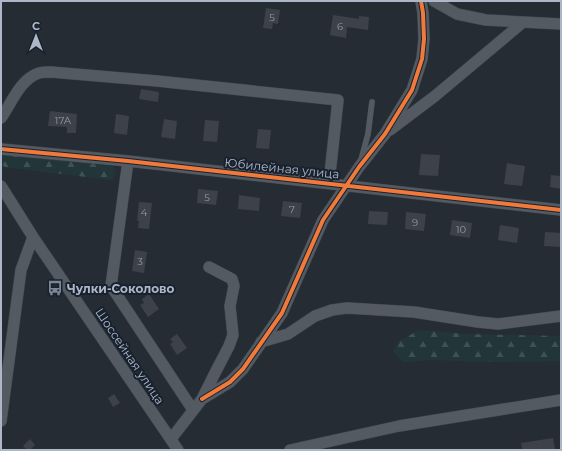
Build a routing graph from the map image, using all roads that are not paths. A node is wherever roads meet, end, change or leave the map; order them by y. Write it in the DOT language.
graph roads {
  1 [pos="421,1"];
  2 [pos="434,1"];
  3 [pos="522,23"];
  4 [pos="561,24"];
  5 [pos="372,102"];
  6 [pos="1,118"];
  7 [pos="385,134"];
  8 [pos="1,149"];
  9 [pos="128,161"];
  10 [pos="359,167"];
  11 [pos="329,183"];
  12 [pos="346,185"];
  13 [pos="1,186"];
  14 [pos="561,210"];
  15 [pos="33,237"];
  16 [pos="209,267"];
  17 [pos="561,316"];
  18 [pos="261,342"];
  19 [pos="202,399"];
  20 [pos="561,400"];
  21 [pos="194,410"];
  22 [pos="1,421"];
  23 [pos="171,440"];
  24 [pos="178,450"];
  25 [pos="290,450"];
  1 -- 7 [label="street"];
  2 -- 3 [label="street"];
  3 -- 4 [label="street"];
  3 -- 7 [label="street"];
  5 -- 10 [label="lane"];
  6 -- 11 [label="street"];
  7 -- 10 [label="street"];
  8 -- 9 [label="street, Юбилейная улица"];
  9 -- 11 [label="street, Юбилейная улица"];
  9 -- 21 [label="street"];
  10 -- 12 [label="street"];
  11 -- 12 [label="street, Юбилейная улица"];
  12 -- 14 [label="street, Юбилейная улица"];
  12 -- 18 [label="street"];
  13 -- 15 [label="street, Шоссейная улица"];
  15 -- 22 [label="street"];
  15 -- 23 [label="street, Шоссейная улица"];
  16 -- 19 [label="street"];
  17 -- 18 [label="street"];
  18 -- 19 [label="street"];
  19 -- 21 [label="street"];
  20 -- 25 [label="street"];
  21 -- 23 [label="street"];
  23 -- 24 [label="street, Шоссейная улица"];
}
